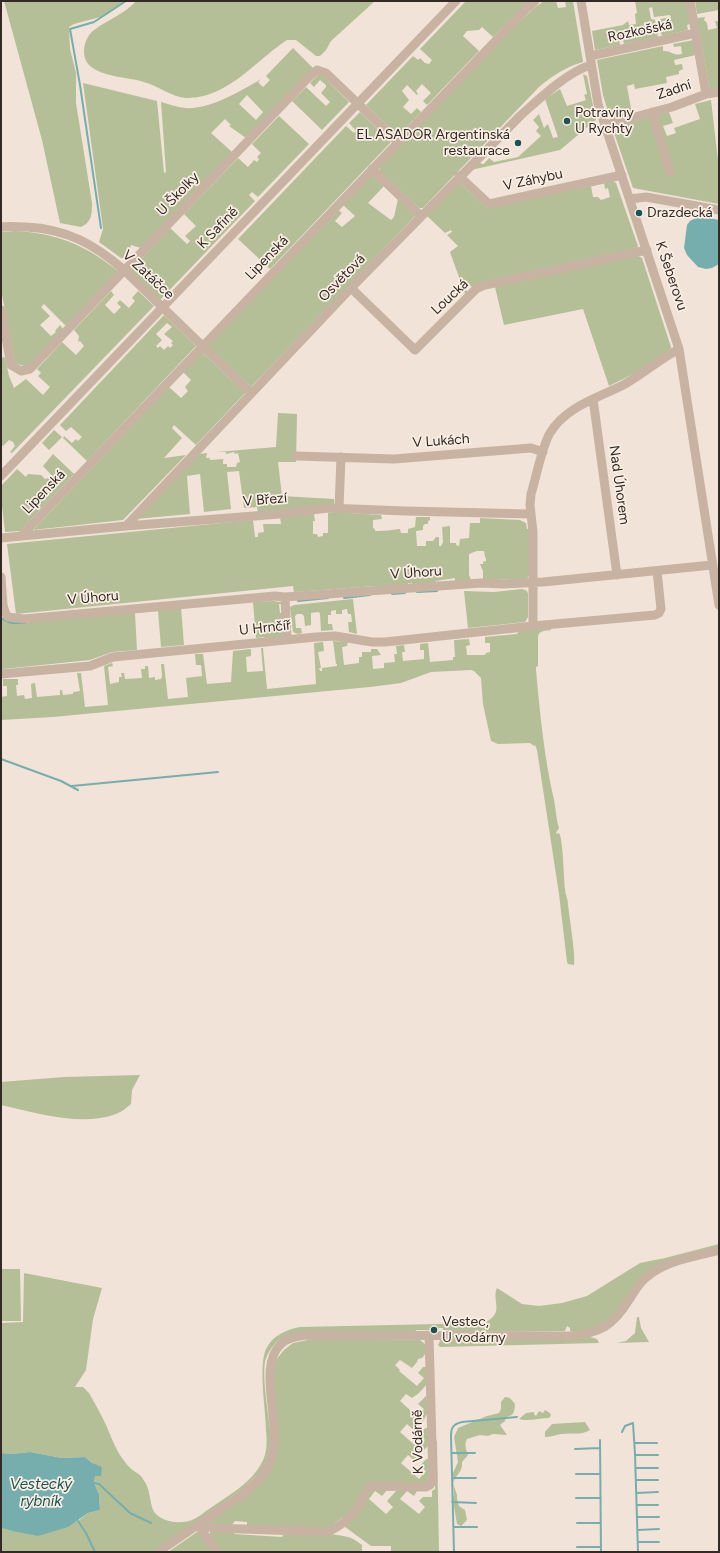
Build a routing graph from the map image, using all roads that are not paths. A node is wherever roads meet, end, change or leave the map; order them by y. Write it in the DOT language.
graph roads {
  1 [pos="456,1"];
  2 [pos="535,1"];
  3 [pos="582,1"];
  4 [pos="690,1"];
  5 [pos="696,33"];
  6 [pos="591,60"];
  7 [pos="719,92"];
  8 [pos="706,94"];
  9 [pos="357,104"];
  10 [pos="652,112"];
  11 [pos="605,125"];
  12 [pos="398,142"];
  13 [pos="372,169"];
  14 [pos="670,172"];
  15 [pos="622,175"];
  16 [pos="459,176"];
  17 [pos="630,199"];
  18 [pos="719,210"];
  19 [pos="421,216"];
  20 [pos="1,227"];
  21 [pos="647,250"];
  22 [pos="124,270"];
  23 [pos="351,288"];
  24 [pos="162,307"];
  25 [pos="1,310"];
  26 [pos="203,345"];
  27 [pos="679,349"];
  28 [pos="251,393"];
  29 [pos="593,399"];
  30 [pos="543,452"];
  31 [pos="296,456"];
  32 [pos="341,457"];
  33 [pos="1,476"];
  34 [pos="339,508"];
  35 [pos="531,514"];
  36 [pos="126,526"];
  37 [pos="21,536"];
  38 [pos="1,538"];
  39 [pos="712,565"];
  40 [pos="657,571"];
  41 [pos="617,575"];
  42 [pos="1,577"];
  43 [pos="533,582"];
  44 [pos="285,597"];
  45 [pos="2,605"];
  46 [pos="719,605"];
  47 [pos="533,626"];
  48 [pos="287,640"];
  49 [pos="1,674"];
  50 [pos="719,1250"];
  51 [pos="429,1335"];
  52 [pos="198,1525"];
  53 [pos="158,1552"];
  54 [pos="217,1552"];
  1 -- 9 [label="street, K Safině"];
  2 -- 12 [label="street, Lipenská"];
  3 -- 6 [label="street, K Šeberovu"];
  4 -- 5 [label="street, Zadní"];
  5 -- 6 [label="street, Rozkošská"];
  5 -- 8 [label="street, Zadní"];
  6 -- 11 [label="street, K Šeberovu"];
  6 -- 16 [label="street, Osvětová"];
  7 -- 8 [label="street"];
  8 -- 10 [label="street, Zadní"];
  9 -- 12 [label="street"];
  9 -- 22 [label="street, U Školky"];
  9 -- 24 [label="street, K Safině"];
  10 -- 11 [label="street, Zadní"];
  10 -- 14 [label="street"];
  11 -- 15 [label="street, K Šeberovu"];
  12 -- 13 [label="street, Lipenská"];
  13 -- 19 [label="street"];
  13 -- 26 [label="street, Lipenská"];
  15 -- 16 [label="street, V Záhybu"];
  15 -- 17 [label="street, K Šeberovu"];
  16 -- 19 [label="street, Osvětová"];
  17 -- 18 [label="street"];
  17 -- 21 [label="street, K Šeberovu"];
  19 -- 23 [label="street, Osvětová"];
  20 -- 22 [label="street, V Zatáčce"];
  21 -- 23 [label="street, Loucká"];
  21 -- 27 [label="street, K Šeberovu"];
  22 -- 24 [label="street, V Zatáčce"];
  22 -- 25 [label="street, U Školky"];
  23 -- 28 [label="street, Osvětová"];
  24 -- 26 [label="street, V Zatáčce"];
  24 -- 33 [label="street, K Safině"];
  26 -- 28 [label="street, V Zatáčce"];
  26 -- 37 [label="street, Lipenská"];
  27 -- 29 [label="street"];
  27 -- 39 [label="street, K Šeberovu"];
  28 -- 36 [label="street, Osvětová"];
  29 -- 30 [label="street"];
  29 -- 41 [label="street, Nad Úhorem"];
  30 -- 32 [label="street, V Lukách"];
  30 -- 35 [label="street"];
  31 -- 32 [label="street, V Lukách"];
  32 -- 34 [label="street"];
  34 -- 35 [label="street, V Březí"];
  34 -- 36 [label="street, V Březí"];
  35 -- 43 [label="street"];
  36 -- 37 [label="street, V Březí"];
  37 -- 38 [label="street, V Březí"];
  39 -- 40 [label="street, V Úhoru"];
  39 -- 46 [label="street, K Šeberovu"];
  40 -- 41 [label="street, V Úhoru"];
  40 -- 47 [label="street, U Hrnčíř"];
  41 -- 43 [label="street, V Úhoru"];
  42 -- 45 [label="street"];
  43 -- 44 [label="street, V Úhoru"];
  43 -- 47 [label="street"];
  44 -- 45 [label="street, V Úhoru"];
  44 -- 48 [label="street"];
  47 -- 48 [label="street, U Hrnčíř"];
  48 -- 49 [label="street, U Hrnčíř"];
  50 -- 51 [label="street"];
  51 -- 52 [label="street"];
  51 -- 52 [label="street, K Vodárně"];
  52 -- 53 [label="street"];
  52 -- 54 [label="street"];
}
